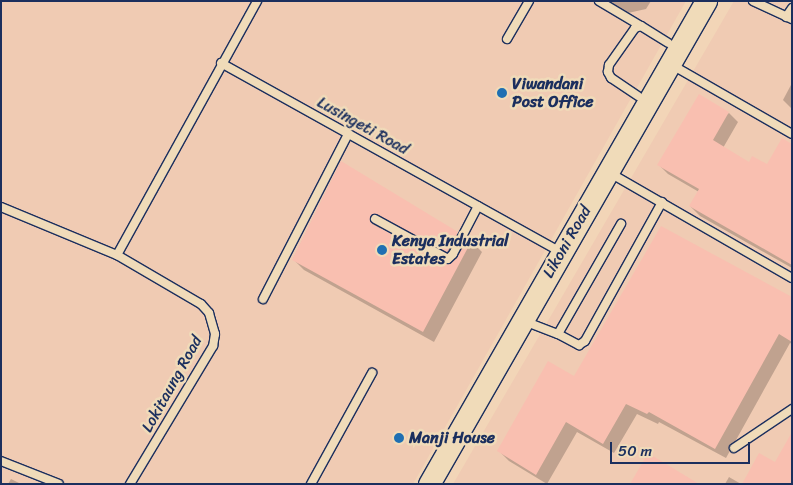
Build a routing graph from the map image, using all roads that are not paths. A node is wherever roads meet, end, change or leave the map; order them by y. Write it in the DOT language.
graph roads {
  1 [pos="257,1"];
  2 [pos="529,1"];
  3 [pos="600,1"];
  4 [pos="691,1"];
  5 [pos="706,1"];
  6 [pos="753,1"];
  7 [pos="792,8"];
  8 [pos="789,18"];
  9 [pos="641,26"];
  10 [pos="507,39"];
  11 [pos="668,43"];
  12 [pos="221,63"];
  13 [pos="670,64"];
  14 [pos="638,96"];
  15 [pos="348,134"];
  16 [pos="792,134"];
  17 [pos="608,172"];
  18 [pos="662,202"];
  19 [pos="1,206"];
  20 [pos="478,206"];
  21 [pos="375,219"];
  22 [pos="621,224"];
  23 [pos="553,248"];
  24 [pos="117,254"];
  25 [pos="792,278"];
  26 [pos="263,299"];
  27 [pos="523,320"];
  28 [pos="558,334"];
  29 [pos="372,373"];
  30 [pos="792,409"];
  31 [pos="734,448"];
  32 [pos="1,461"];
  33 [pos="59,484"];
  34 [pos="130,484"];
  35 [pos="311,484"];
  36 [pos="420,484"];
  37 [pos="429,484"];
  1 -- 12 [label="lane"];
  2 -- 10 [label="lane"];
  3 -- 9 [label="lane"];
  4 -- 11 [label="street, Likoni Road"];
  5 -- 13 [label="street, Likoni Road"];
  6 -- 8 [label="lane"];
  7 -- 8 [label="lane"];
  9 -- 11 [label="lane"];
  9 -- 14 [label="lane"];
  11 -- 14 [label="street, Likoni Road"];
  12 -- 15 [label="lane, Lusingeti Road"];
  12 -- 24 [label="lane"];
  13 -- 16 [label="lane"];
  13 -- 17 [label="street, Likoni Road"];
  14 -- 23 [label="street, Likoni Road"];
  15 -- 20 [label="lane, Lusingeti Road"];
  15 -- 26 [label="lane"];
  17 -- 18 [label="lane"];
  17 -- 27 [label="street, Likoni Road"];
  18 -- 25 [label="lane"];
  18 -- 28 [label="lane"];
  19 -- 24 [label="lane, Lokitaung Road"];
  20 -- 21 [label="lane"];
  20 -- 23 [label="lane, Lusingeti Road"];
  22 -- 28 [label="lane"];
  23 -- 36 [label="street, Likoni Road"];
  24 -- 34 [label="lane, Lokitaung Road"];
  27 -- 28 [label="lane"];
  27 -- 37 [label="street, Likoni Road"];
  29 -- 35 [label="lane"];
  30 -- 31 [label="lane"];
  32 -- 33 [label="lane"];
}
